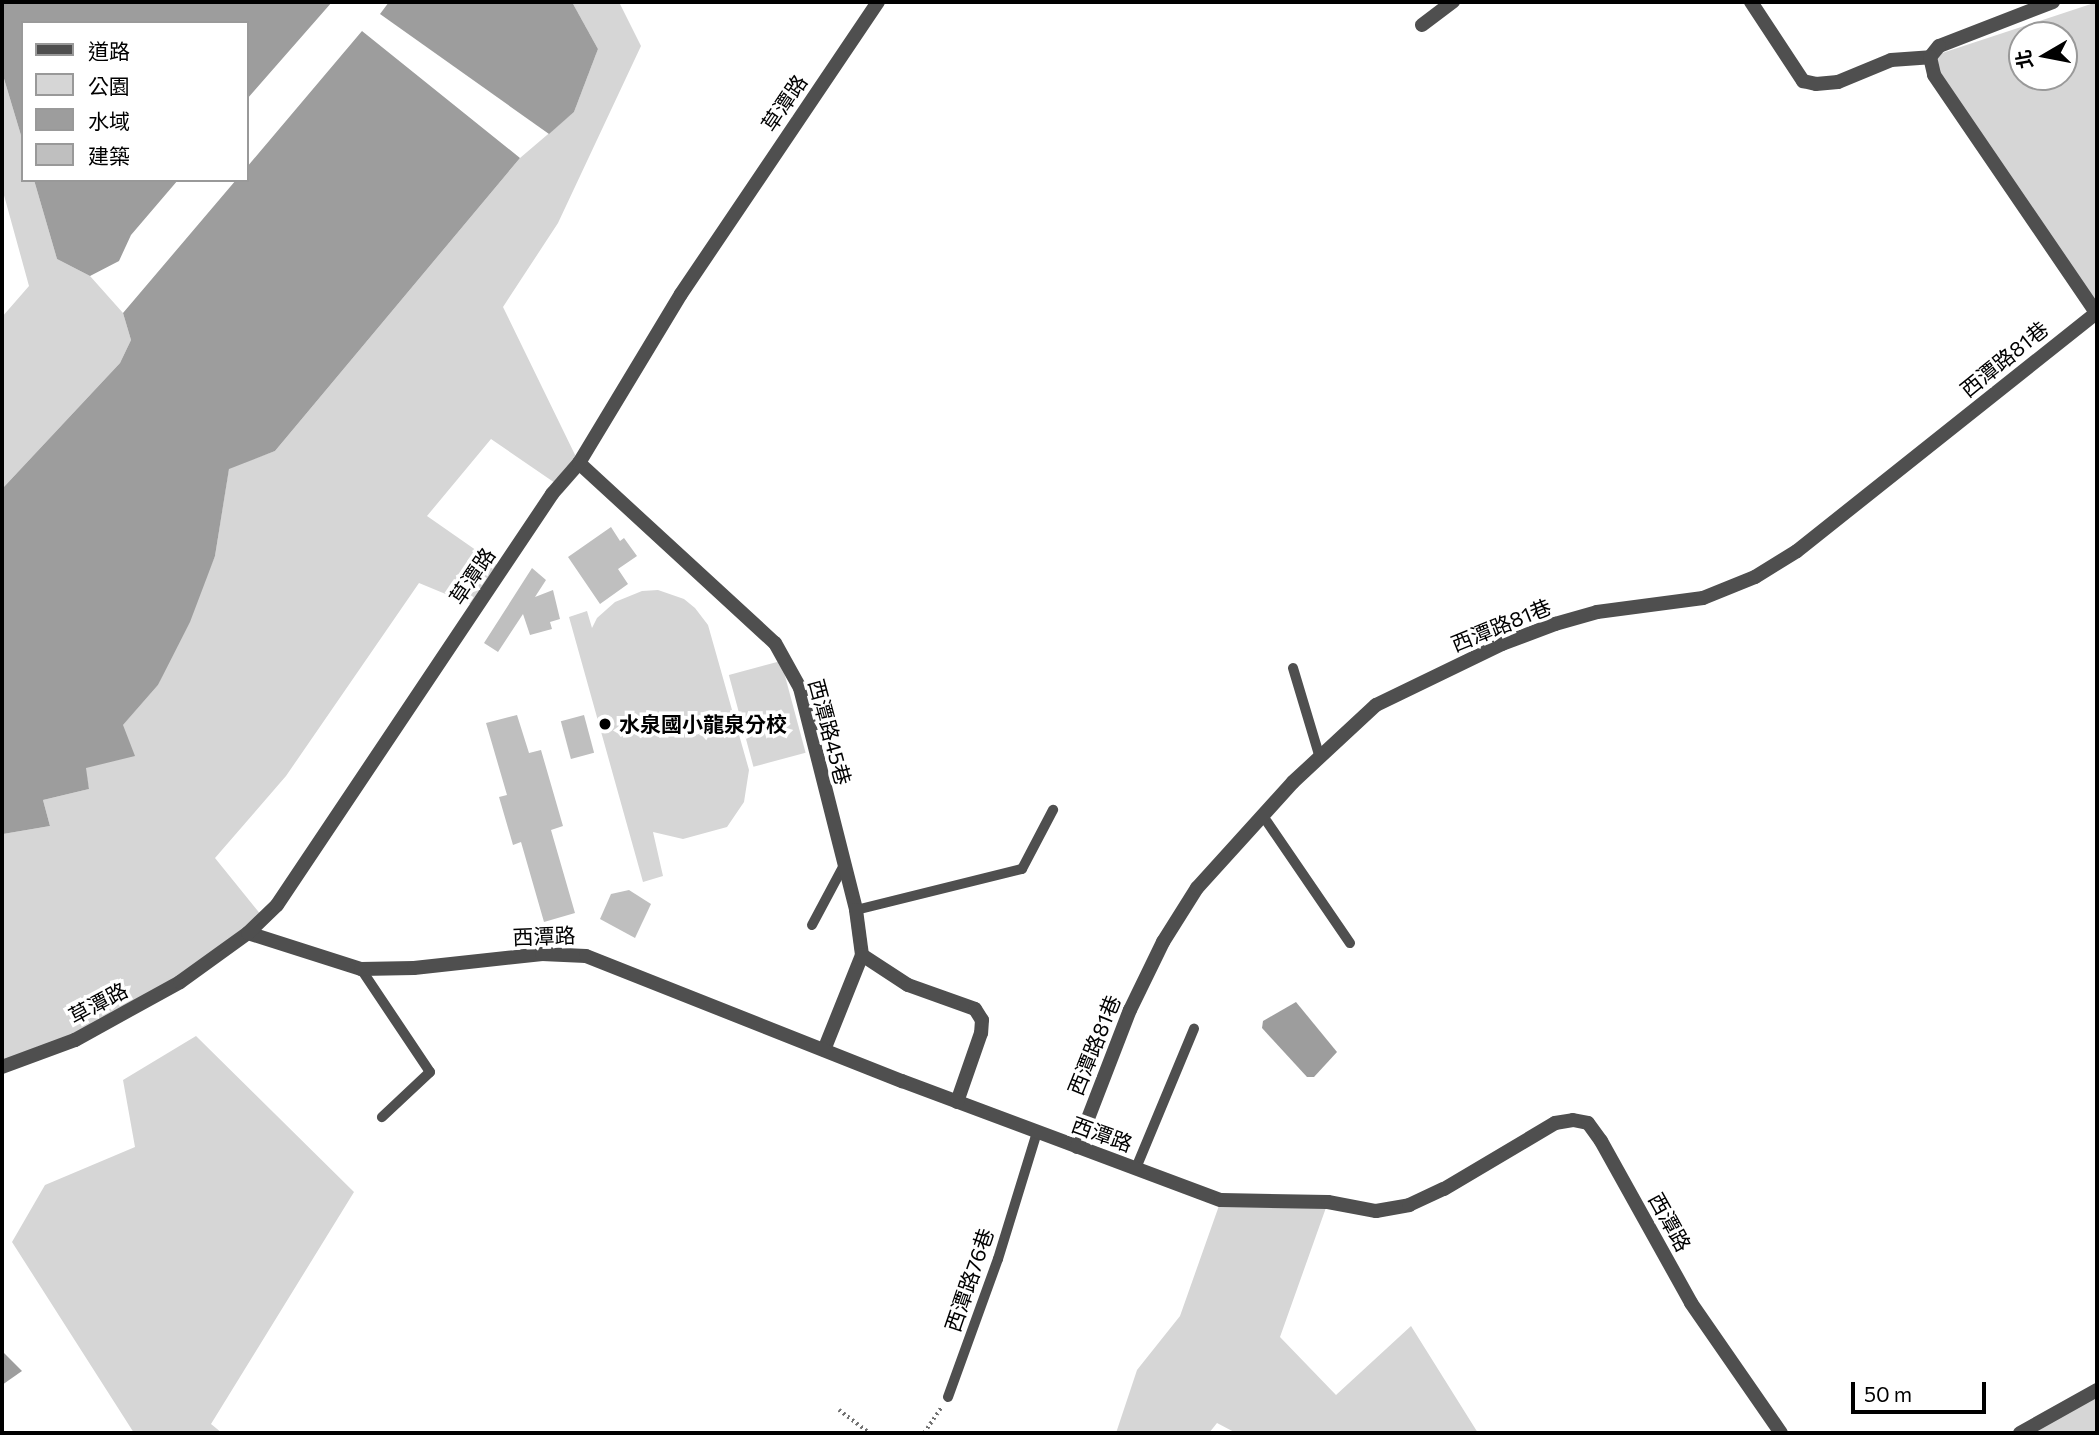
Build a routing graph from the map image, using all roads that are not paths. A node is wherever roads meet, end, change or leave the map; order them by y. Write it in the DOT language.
graph roads {
  1 [pos="878,2"];
  2 [pos="1453,2"];
  3 [pos="1751,2"];
  4 [pos="2053,2"];
  5 [pos="1422,25"];
  6 [pos="1930,57"];
  7 [pos="2097,313"];
  8 [pos="579,463"];
  9 [pos="1293,668"];
  10 [pos="1320,758"];
  11 [pos="1053,810"];
  12 [pos="1263,816"];
  13 [pos="844,865"];
  14 [pos="856,910"];
  15 [pos="812,926"];
  16 [pos="248,933"];
  17 [pos="1350,943"];
  18 [pos="862,955"];
  19 [pos="361,969"];
  20 [pos="1194,1028"];
  21 [pos="824,1050"];
  22 [pos="2,1067"];
  23 [pos="957,1102"];
  24 [pos="382,1117"];
  25 [pos="1037,1132"];
  26 [pos="1077,1147"];
  27 [pos="1136,1168"];
  28 [pos="2097,1390"];
  29 [pos="948,1397"];
  30 [pos="1781,1433"];
  31 [pos="2020,1433"];
  1 -- 8 [label="street, 草潭路"];
  2 -- 5 [label="street"];
  3 -- 6 [label="street"];
  4 -- 6 [label="street"];
  6 -- 7 [label="street"];
  7 -- 10 [label="street, 西潭路81巷"];
  8 -- 13 [label="street, 西潭路45巷"];
  8 -- 16 [label="street, 草潭路"];
  9 -- 10 [label="lane"];
  10 -- 12 [label="street, 西潭路81巷"];
  11 -- 14 [label="lane"];
  12 -- 17 [label="lane"];
  12 -- 26 [label="street, 西潭路81巷"];
  13 -- 14 [label="street, 西潭路45巷"];
  13 -- 15 [label="lane"];
  14 -- 18 [label="street, 西潭路45巷"];
  16 -- 19 [label="street, 西潭路"];
  16 -- 22 [label="street, 草潭路"];
  18 -- 21 [label="street, 西潭路45巷"];
  18 -- 23 [label="street"];
  19 -- 21 [label="street, 西潭路"];
  19 -- 24 [label="lane"];
  20 -- 27 [label="lane"];
  21 -- 23 [label="street, 西潭路"];
  23 -- 25 [label="street, 西潭路"];
  25 -- 26 [label="street, 西潭路"];
  25 -- 29 [label="lane, 西潭路76巷"];
  26 -- 27 [label="street, 西潭路"];
  27 -- 30 [label="street, 西潭路"];
  28 -- 31 [label="street"];
}
